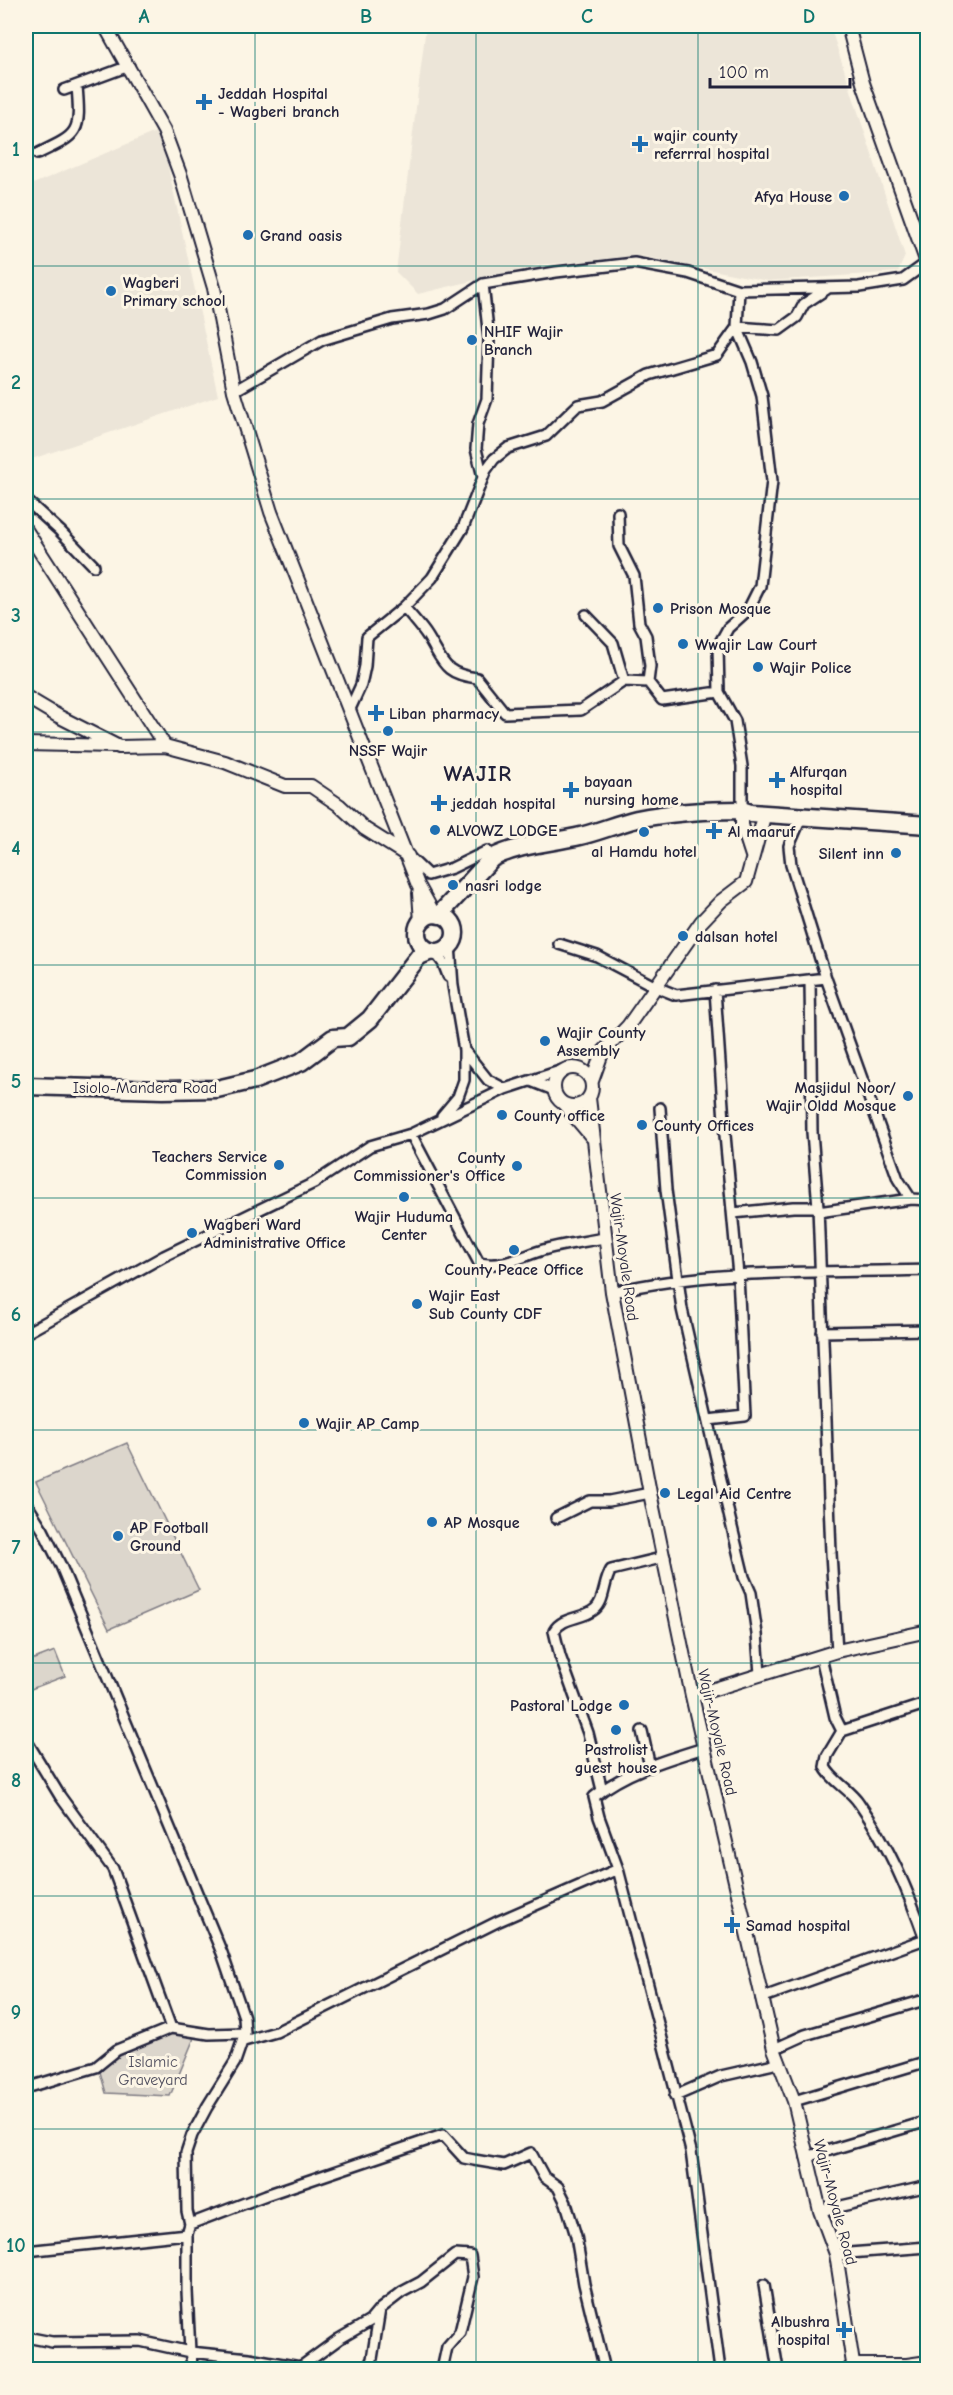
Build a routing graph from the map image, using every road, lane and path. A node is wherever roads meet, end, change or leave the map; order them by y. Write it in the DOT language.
graph roads {
  1 [pos="105,26"];
  2 [pos="848,26"];
  3 [pos="129,66"];
  4 [pos="77,86"];
  5 [pos="64,90"];
  6 [pos="37,154"];
  7 [pos="927,263"];
  8 [pos="483,284"];
  9 [pos="828,288"];
  10 [pos="739,290"];
  11 [pos="737,327"];
  12 [pos="234,391"];
  13 [pos="483,479"];
  14 [pos="26,500"];
  15 [pos="618,513"];
  16 [pos="26,530"];
  17 [pos="94,566"];
  18 [pos="404,607"];
  19 [pos="586,615"];
  20 [pos="624,681"];
  21 [pos="648,682"];
  22 [pos="719,692"];
  23 [pos="26,697"];
  24 [pos="349,711"];
  25 [pos="26,744"];
  26 [pos="165,746"];
  27 [pos="119,747"];
  28 [pos="742,810"];
  29 [pos="765,813"];
  30 [pos="802,816"];
  31 [pos="927,825"];
  32 [pos="752,855"];
  33 [pos="408,856"];
  34 [pos="492,858"];
  35 [pos="462,892"];
  36 [pos="428,922"];
  37 [pos="442,945"];
  38 [pos="559,945"];
  39 [pos="404,974"];
  40 [pos="826,978"];
  41 [pos="810,980"];
  42 [pos="453,986"];
  43 [pos="656,987"];
  44 [pos="715,990"];
  45 [pos="464,1050"];
  46 [pos="602,1053"];
  47 [pos="569,1069"];
  48 [pos="531,1081"];
  49 [pos="592,1081"];
  50 [pos="26,1086"];
  51 [pos="505,1089"];
  52 [pos="554,1090"];
  53 [pos="589,1098"];
  54 [pos="564,1104"];
  55 [pos="660,1108"];
  56 [pos="440,1118"];
  57 [pos="411,1134"];
  58 [pos="592,1137"];
  59 [pos="911,1199"];
  60 [pos="927,1200"];
  61 [pos="818,1210"];
  62 [pos="733,1213"];
  63 [pos="604,1238"];
  64 [pos="927,1270"];
  65 [pos="819,1273"];
  66 [pos="738,1275"];
  67 [pos="679,1281"];
  68 [pos="612,1292"];
  69 [pos="927,1330"];
  70 [pos="822,1332"];
  71 [pos="26,1333"];
  72 [pos="708,1420"];
  73 [pos="650,1493"];
  74 [pos="26,1503"];
  75 [pos="556,1518"];
  76 [pos="665,1557"];
  77 [pos="927,1631"];
  78 [pos="837,1651"];
  79 [pos="821,1656"];
  80 [pos="760,1674"];
  81 [pos="692,1696"];
  82 [pos="927,1703"];
  83 [pos="642,1731"];
  84 [pos="842,1731"];
  85 [pos="26,1740"];
  86 [pos="704,1748"];
  87 [pos="651,1767"];
  88 [pos="602,1790"];
  89 [pos="618,1869"];
  90 [pos="926,1939"];
  91 [pos="761,1998"];
  92 [pos="927,1999"];
  93 [pos="171,2028"];
  94 [pos="244,2037"];
  95 [pos="774,2049"];
  96 [pos="927,2061"];
  97 [pos="778,2063"];
  98 [pos="26,2088"];
  99 [pos="675,2096"];
  100 [pos="794,2101"];
  101 [pos="927,2121"];
  102 [pos="806,2157"];
  103 [pos="927,2186"];
  104 [pos="820,2211"];
  105 [pos="190,2224"];
  106 [pos="187,2234"];
  107 [pos="927,2247"];
  108 [pos="26,2251"];
  109 [pos="836,2254"];
  110 [pos="764,2285"];
  111 [pos="380,2309"];
  112 [pos="26,2337"];
  113 [pos="190,2352"];
  114 [pos="927,2362"];
  115 [pos="302,2366"];
  116 [pos="903,2367"];
  117 [pos="851,2368"];
  118 [pos="193,2370"];
  119 [pos="317,2370"];
  120 [pos="367,2370"];
  121 [pos="442,2370"];
  122 [pos="605,2370"];
  123 [pos="720,2370"];
  124 [pos="778,2370"];
  1 -- 3 [label="street"];
  2 -- 7 [label="street"];
  3 -- 4 [label="street"];
  3 -- 12 [label="street"];
  4 -- 5 [label="street"];
  4 -- 6 [label="street"];
  7 -- 9 [label="street"];
  8 -- 10 [label="street"];
  8 -- 12 [label="street"];
  8 -- 13 [label="street"];
  9 -- 10 [label="street"];
  9 -- 11 [label="street"];
  10 -- 11 [label="street"];
  11 -- 13 [label="street"];
  11 -- 22 [label="street"];
  12 -- 24 [label="street"];
  13 -- 18 [label="street"];
  14 -- 17 [label="street"];
  15 -- 21 [label="street"];
  16 -- 26 [label="street"];
  18 -- 20 [label="street"];
  18 -- 24 [label="street"];
  19 -- 20 [label="street"];
  20 -- 21 [label="street"];
  21 -- 22 [label="street"];
  22 -- 28 [label="street"];
  23 -- 27 [label="street"];
  24 -- 33 [label="street"];
  25 -- 27 [label="street"];
  26 -- 27 [label="street"];
  26 -- 33 [label="street"];
  28 -- 29 [label="highway, Isiolo-Mandera Road"];
  28 -- 32 [label="street"];
  28 -- 34 [label="highway, Isiolo-Mandera Road"];
  29 -- 30 [label="highway, Isiolo-Mandera Road"];
  29 -- 32 [label="street"];
  30 -- 31 [label="highway, Isiolo-Mandera Road"];
  30 -- 40 [label="street"];
  32 -- 43 [label="street"];
  33 -- 34 [label="street"];
  33 -- 36 [label="street"];
  34 -- 35 [label="highway, Isiolo-Mandera Road"];
  35 -- 36 [label="highway, Isiolo-Mandera Road"];
  35 -- 37 [label="highway, Isiolo-Mandera Road"];
  36 -- 37 [label="highway"];
  36 -- 37 [label="highway"];
  36 -- 39 [label="highway, Isiolo-Mandera Road"];
  37 -- 39 [label="highway, Isiolo-Mandera Road"];
  37 -- 42 [label="street"];
  37 -- 42 [label="street"];
  38 -- 43 [label="street"];
  39 -- 50 [label="highway, Isiolo-Mandera Road"];
  40 -- 41 [label="street"];
  40 -- 59 [label="street"];
  41 -- 44 [label="street"];
  41 -- 61 [label="street"];
  42 -- 45 [label="street"];
  43 -- 44 [label="street"];
  43 -- 46 [label="street"];
  44 -- 62 [label="street"];
  45 -- 51 [label="street"];
  45 -- 56 [label="street"];
  46 -- 47 [label="street"];
  46 -- 49 [label="street"];
  47 -- 48 [label="street"];
  47 -- 49 [label="street"];
  47 -- 52 [label="street"];
  48 -- 51 [label="street"];
  48 -- 52 [label="street"];
  49 -- 53 [label="street"];
  51 -- 56 [label="street"];
  52 -- 54 [label="street"];
  53 -- 54 [label="street"];
  53 -- 58 [label="street, Wajir-Moyale Road"];
  54 -- 58 [label="street"];
  55 -- 67 [label="street"];
  56 -- 57 [label="street"];
  57 -- 63 [label="street"];
  57 -- 71 [label="street"];
  58 -- 63 [label="street, Wajir-Moyale Road"];
  59 -- 60 [label="street"];
  59 -- 61 [label="street"];
  61 -- 62 [label="street"];
  61 -- 65 [label="street"];
  62 -- 66 [label="street"];
  63 -- 68 [label="street, Wajir-Moyale Road"];
  64 -- 65 [label="street"];
  65 -- 66 [label="street"];
  65 -- 70 [label="street"];
  66 -- 67 [label="street"];
  66 -- 72 [label="street"];
  67 -- 68 [label="street"];
  67 -- 72 [label="street"];
  68 -- 73 [label="street, Wajir-Moyale Road"];
  69 -- 70 [label="street"];
  70 -- 78 [label="street"];
  72 -- 80 [label="street"];
  73 -- 75 [label="street"];
  73 -- 76 [label="street, Wajir-Moyale Road"];
  74 -- 94 [label="street"];
  76 -- 81 [label="street, Wajir-Moyale Road"];
  76 -- 88 [label="street"];
  77 -- 78 [label="street"];
  78 -- 79 [label="street"];
  79 -- 80 [label="street"];
  79 -- 84 [label="street"];
  80 -- 81 [label="street"];
  81 -- 86 [label="street, Wajir-Moyale Road"];
  82 -- 84 [label="street"];
  83 -- 87 [label="street"];
  84 -- 90 [label="street"];
  85 -- 93 [label="street"];
  86 -- 87 [label="street"];
  86 -- 91 [label="street, Wajir-Moyale Road"];
  87 -- 88 [label="street"];
  88 -- 89 [label="street"];
  89 -- 94 [label="street"];
  89 -- 99 [label="street"];
  90 -- 91 [label="street"];
  91 -- 95 [label="street, Wajir-Moyale Road"];
  92 -- 95 [label="street"];
  93 -- 94 [label="street"];
  93 -- 98 [label="street"];
  94 -- 105 [label="street"];
  95 -- 97 [label="street, Wajir-Moyale Road"];
  96 -- 100 [label="street"];
  97 -- 99 [label="street"];
  97 -- 100 [label="street, Wajir-Moyale Road"];
  99 -- 123 [label="street"];
  100 -- 102 [label="street, Wajir-Moyale Road"];
  101 -- 102 [label="street"];
  102 -- 104 [label="street, Wajir-Moyale Road"];
  103 -- 104 [label="street"];
  104 -- 109 [label="street, Wajir-Moyale Road"];
  105 -- 106 [label="street"];
  105 -- 122 [label="street"];
  106 -- 108 [label="street"];
  106 -- 113 [label="street"];
  107 -- 109 [label="street"];
  109 -- 117 [label="street, Wajir-Moyale Road"];
  110 -- 124 [label="street"];
  111 -- 115 [label="street"];
  111 -- 120 [label="street"];
  111 -- 121 [label="street"];
  112 -- 113 [label="street"];
  113 -- 115 [label="street"];
  113 -- 118 [label="street"];
  114 -- 116 [label="street"];
  115 -- 119 [label="street"];
  116 -- 117 [label="street"];
}
